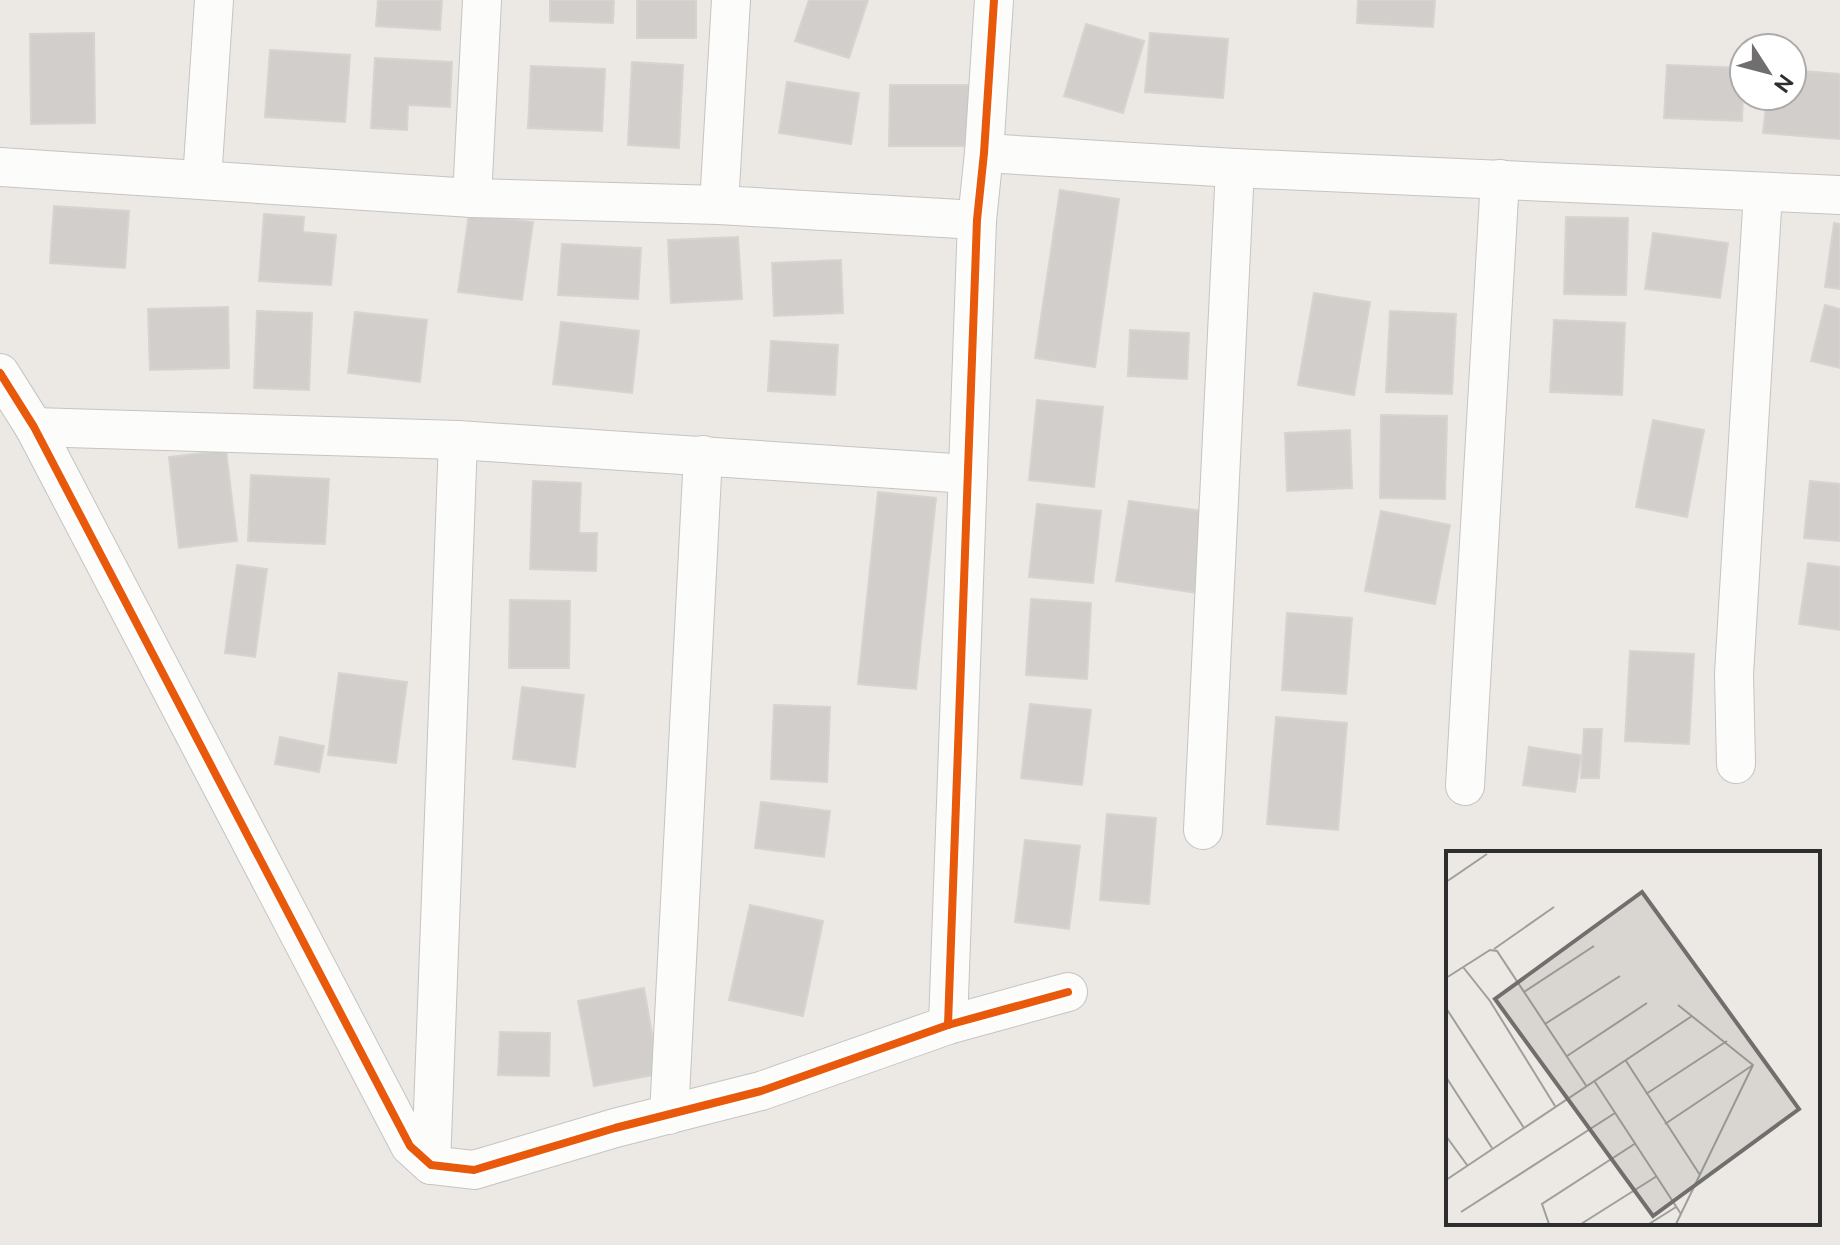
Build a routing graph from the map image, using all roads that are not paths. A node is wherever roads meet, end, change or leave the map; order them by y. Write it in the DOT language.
graph roads {
  1 [pos="214,0"];
  2 [pos="482,0"];
  3 [pos="731,0"];
  4 [pos="994,0"];
  5 [pos="984,153"];
  6 [pos="0,167"];
  7 [pos="1235,168"];
  8 [pos="1500,179"];
  9 [pos="202,180"];
  10 [pos="1763,192"];
  11 [pos="1840,195"];
  12 [pos="472,198"];
  13 [pos="719,205"];
  14 [pos="977,220"];
  15 [pos="0,373"];
  16 [pos="34,427"];
  17 [pos="458,440"];
  18 [pos="703,455"];
  19 [pos="968,474"];
  20 [pos="1736,764"];
  21 [pos="1465,786"];
  22 [pos="1203,830"];
  23 [pos="1068,992"];
  24 [pos="948,1025"];
  25 [pos="669,1115"];
  26 [pos="431,1165"];
  1 -- 9 [label="street"];
  2 -- 12 [label="street"];
  3 -- 13 [label="street"];
  4 -- 5 [label="street"];
  5 -- 7 [label="street"];
  5 -- 14 [label="street"];
  6 -- 9 [label="street"];
  7 -- 8 [label="street"];
  7 -- 22 [label="street"];
  8 -- 10 [label="street"];
  8 -- 21 [label="street"];
  9 -- 12 [label="street"];
  10 -- 11 [label="street"];
  10 -- 20 [label="street"];
  12 -- 13 [label="street"];
  13 -- 14 [label="street"];
  14 -- 19 [label="street"];
  15 -- 16 [label="street"];
  16 -- 17 [label="street"];
  16 -- 26 [label="street"];
  17 -- 18 [label="street"];
  17 -- 26 [label="street"];
  18 -- 19 [label="street"];
  18 -- 25 [label="street"];
  19 -- 24 [label="street"];
  23 -- 24 [label="street"];
  24 -- 25 [label="street"];
  25 -- 26 [label="street"];
}
